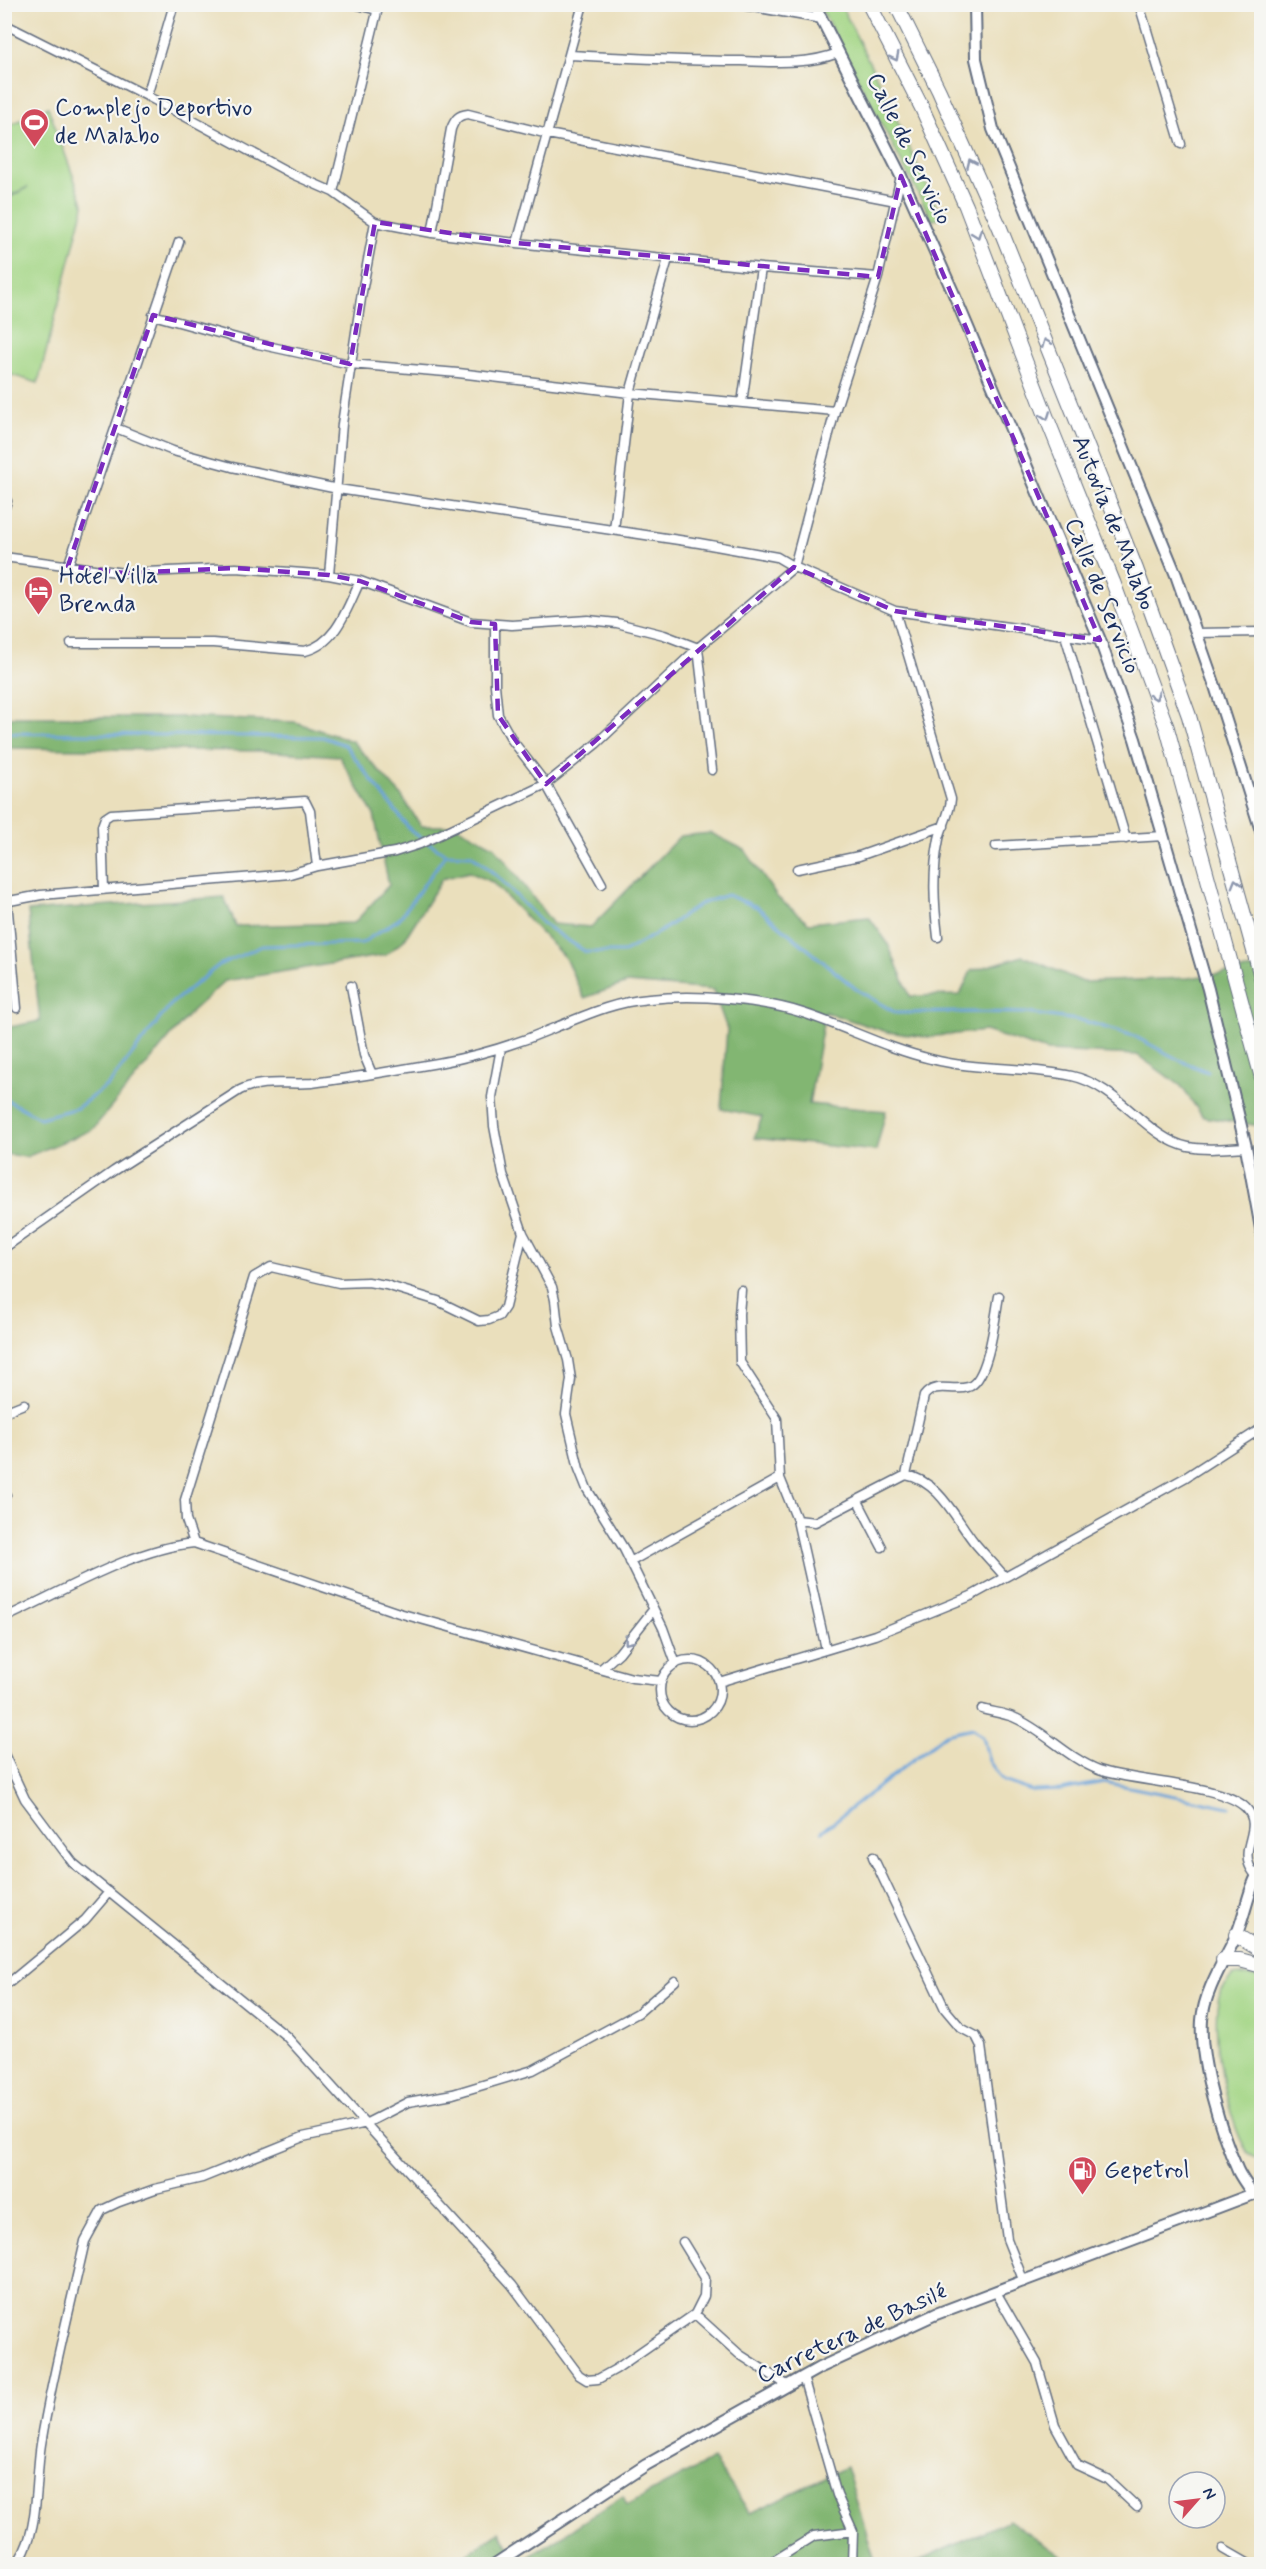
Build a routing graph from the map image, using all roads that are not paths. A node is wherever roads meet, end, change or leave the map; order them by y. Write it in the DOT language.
graph roads {
  1 [pos="174,4"];
  2 [pos="354,4"];
  3 [pos="583,4"];
  4 [pos="736,4"];
  5 [pos="814,4"];
  6 [pos="869,4"];
  7 [pos="896,4"];
  8 [pos="975,4"];
  9 [pos="1139,4"];
  10 [pos="378,7"];
  11 [pos="822,19"];
  12 [pos="4,24"];
  13 [pos="838,53"];
  14 [pos="570,55"];
  15 [pos="147,96"];
  16 [pos="548,134"];
  17 [pos="1181,144"];
  18 [pos="901,176"];
  19 [pos="333,192"];
  20 [pos="896,201"];
  21 [pos="375,222"];
  22 [pos="432,233"];
  23 [pos="179,242"];
  24 [pos="517,243"];
  25 [pos="668,259"];
  26 [pos="761,268"];
  27 [pos="878,277"];
  28 [pos="153,315"];
  29 [pos="350,364"];
  30 [pos="630,393"];
  31 [pos="742,403"];
  32 [pos="835,411"];
  33 [pos="116,428"];
  34 [pos="338,489"];
  35 [pos="4,496"];
  36 [pos="4,510"];
  37 [pos="614,530"];
  38 [pos="4,557"];
  39 [pos="68,566"];
  40 [pos="794,567"];
  41 [pos="329,575"];
  42 [pos="360,580"];
  43 [pos="896,611"];
  44 [pos="495,624"];
  45 [pos="1262,632"];
  46 [pos="1196,633"];
  47 [pos="1065,635"];
  48 [pos="1100,640"];
  49 [pos="71,643"];
  50 [pos="698,648"];
  51 [pos="712,770"];
  52 [pos="546,784"];
  53 [pos="944,826"];
  54 [pos="1262,834"];
  55 [pos="1164,836"];
  56 [pos="1126,839"];
  57 [pos="996,846"];
  58 [pos="317,866"];
  59 [pos="797,869"];
  60 [pos="602,884"];
  61 [pos="104,890"];
  62 [pos="6,902"];
  63 [pos="938,937"];
  64 [pos="1262,980"];
  65 [pos="351,986"];
  66 [pos="17,1008"];
  67 [pos="501,1048"];
  68 [pos="372,1074"];
  69 [pos="1262,1078"];
  70 [pos="1246,1147"];
  71 [pos="523,1233"];
  72 [pos="1262,1234"];
  73 [pos="4,1248"];
  74 [pos="741,1290"];
  75 [pos="999,1296"];
  76 [pos="24,1404"];
  77 [pos="4,1412"];
  78 [pos="1262,1428"];
  79 [pos="906,1475"];
  80 [pos="780,1478"];
  81 [pos="858,1501"];
  82 [pos="797,1520"];
  83 [pos="194,1543"];
  84 [pos="882,1547"];
  85 [pos="630,1562"];
  86 [pos="1005,1577"];
  87 [pos="653,1610"];
  88 [pos="4,1618"];
  89 [pos="826,1649"];
  90 [pos="676,1664"];
  91 [pos="601,1669"];
  92 [pos="662,1681"];
  93 [pos="719,1682"];
  94 [pos="982,1709"];
  95 [pos="4,1754"];
  96 [pos="873,1857"];
  97 [pos="1259,1872"];
  98 [pos="109,1892"];
  99 [pos="1236,1935"];
  100 [pos="1262,1951"];
  101 [pos="1222,1960"];
  102 [pos="1262,1966"];
  103 [pos="675,1981"];
  104 [pos="10,1982"];
  105 [pos="367,2122"];
  106 [pos="1257,2193"];
  107 [pos="683,2242"];
  108 [pos="1024,2282"];
  109 [pos="996,2292"];
  110 [pos="695,2314"];
  111 [pos="803,2377"];
  112 [pos="786,2385"];
  113 [pos="1137,2506"];
  114 [pos="853,2531"];
  115 [pos="1222,2549"];
  116 [pos="16,2565"];
  117 [pos="495,2565"];
  118 [pos="769,2565"];
  119 [pos="852,2565"];
  120 [pos="1249,2565"];
  1 -- 15 [label="street"];
  2 -- 10 [label="street"];
  3 -- 14 [label="street"];
  4 -- 11 [label="street"];
  5 -- 11 [label="street, Calle de Servicio"];
  6 -- 69 [label="highway, Autovía de Malabo, one-way"];
  64 -- 7 [label="highway, Autovía de Malabo, one-way"];
  8 -- 46 [label="street"];
  9 -- 17 [label="street"];
  10 -- 19 [label="street"];
  11 -- 13 [label="street, Calle de Servicio"];
  12 -- 15 [label="street"];
  13 -- 14 [label="street"];
  13 -- 18 [label="street, Calle de Servicio"];
  14 -- 16 [label="street"];
  15 -- 19 [label="street"];
  16 -- 20 [label="street"];
  16 -- 22 [label="street"];
  16 -- 24 [label="street"];
  18 -- 20 [label="street"];
  18 -- 48 [label="street, Calle de Servicio"];
  19 -- 21 [label="street"];
  20 -- 27 [label="street"];
  21 -- 22 [label="street"];
  21 -- 29 [label="street"];
  22 -- 24 [label="street"];
  23 -- 28 [label="street"];
  24 -- 25 [label="street"];
  25 -- 26 [label="street"];
  25 -- 30 [label="street"];
  26 -- 27 [label="street"];
  26 -- 31 [label="street"];
  27 -- 32 [label="street"];
  28 -- 29 [label="street"];
  28 -- 33 [label="street"];
  29 -- 30 [label="street"];
  29 -- 34 [label="street"];
  30 -- 31 [label="street"];
  30 -- 37 [label="street"];
  31 -- 32 [label="street"];
  32 -- 40 [label="street"];
  33 -- 34 [label="street"];
  33 -- 39 [label="street"];
  34 -- 37 [label="street"];
  34 -- 41 [label="street"];
  35 -- 36 [label="street"];
  37 -- 40 [label="street"];
  38 -- 39 [label="street"];
  39 -- 41 [label="street"];
  40 -- 43 [label="street"];
  40 -- 50 [label="street"];
  41 -- 42 [label="street"];
  42 -- 44 [label="street"];
  42 -- 49 [label="street"];
  43 -- 47 [label="street"];
  43 -- 53 [label="street"];
  44 -- 50 [label="street"];
  44 -- 52 [label="street"];
  45 -- 46 [label="street"];
  46 -- 54 [label="street"];
  47 -- 48 [label="street"];
  47 -- 56 [label="street"];
  48 -- 55 [label="street, Calle de Servicio"];
  50 -- 51 [label="street"];
  50 -- 52 [label="street"];
  52 -- 58 [label="street"];
  52 -- 60 [label="street"];
  53 -- 59 [label="street"];
  53 -- 63 [label="street"];
  55 -- 56 [label="street"];
  55 -- 70 [label="street, Calle de Servicio"];
  56 -- 57 [label="street"];
  58 -- 61 [label="street"];
  58 -- 61 [label="street"];
  61 -- 62 [label="street"];
  62 -- 66 [label="street"];
  65 -- 68 [label="street"];
  67 -- 68 [label="street"];
  67 -- 70 [label="street"];
  67 -- 71 [label="street"];
  68 -- 73 [label="street"];
  70 -- 72 [label="street, Calle de Servicio"];
  71 -- 83 [label="street"];
  71 -- 85 [label="street"];
  74 -- 80 [label="street"];
  75 -- 79 [label="street"];
  76 -- 77 [label="street"];
  78 -- 86 [label="street"];
  79 -- 81 [label="street"];
  79 -- 86 [label="street"];
  80 -- 82 [label="street"];
  80 -- 85 [label="street"];
  81 -- 82 [label="street"];
  81 -- 84 [label="street"];
  82 -- 89 [label="street"];
  83 -- 88 [label="street"];
  83 -- 91 [label="street"];
  85 -- 87 [label="street"];
  86 -- 89 [label="street"];
  87 -- 90 [label="street"];
  87 -- 91 [label="street, one-way"];
  89 -- 93 [label="street"];
  90 -- 92 [label="street"];
  90 -- 93 [label="street"];
  91 -- 92 [label="street"];
  92 -- 93 [label="street"];
  94 -- 97 [label="street"];
  95 -- 98 [label="street"];
  96 -- 108 [label="street"];
  97 -- 99 [label="street"];
  98 -- 104 [label="street"];
  98 -- 105 [label="street"];
  99 -- 100 [label="highway"];
  99 -- 101 [label="street"];
  101 -- 102 [label="highway"];
  101 -- 106 [label="street"];
  103 -- 105 [label="street"];
  105 -- 110 [label="street"];
  105 -- 116 [label="street"];
  106 -- 108 [label="street, Carretera de Basilé"];
  107 -- 110 [label="street"];
  108 -- 109 [label="street, Carretera de Basilé"];
  109 -- 111 [label="street, Carretera de Basilé"];
  109 -- 113 [label="street"];
  110 -- 112 [label="street"];
  111 -- 112 [label="street, Carretera de Basilé"];
  111 -- 114 [label="street"];
  112 -- 117 [label="street, Carretera de Basilé"];
  114 -- 118 [label="street"];
  114 -- 119 [label="street"];
  115 -- 120 [label="street"];
}
